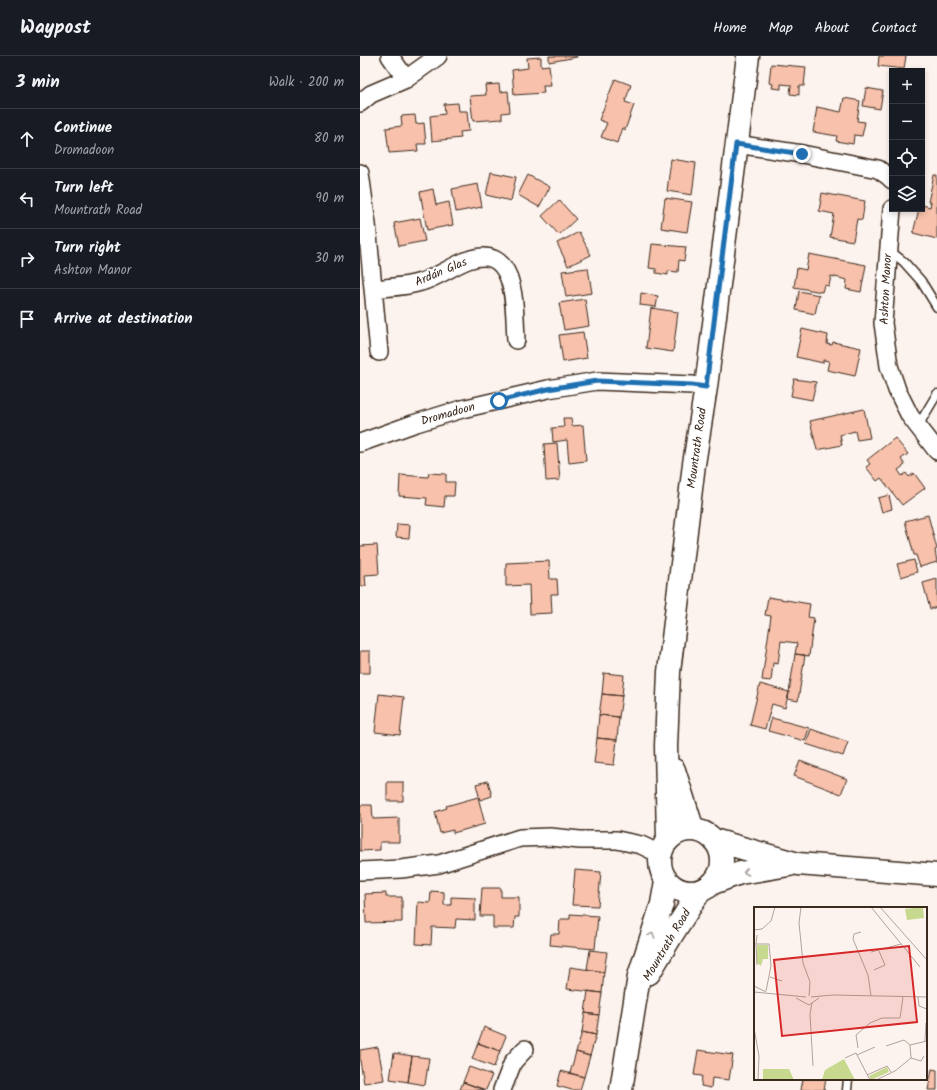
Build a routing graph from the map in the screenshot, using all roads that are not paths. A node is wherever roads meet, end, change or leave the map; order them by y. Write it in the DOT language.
graph roads {
  1 [pos="390,56"];
  2 [pos="438,56"];
  3 [pos="748,56"];
  4 [pos="406,79"];
  5 [pos="360,103"];
  6 [pos="736,144"];
  7 [pos="360,173"];
  8 [pos="889,178"];
  9 [pos="892,212"];
  10 [pos="888,249"];
  11 [pos="373,289"];
  12 [pos="937,307"];
  13 [pos="516,340"];
  14 [pos="379,352"];
  15 [pos="706,387"];
  16 [pos="937,394"];
  17 [pos="918,426"];
  18 [pos="360,443"];
  19 [pos="937,451"];
  20 [pos="666,746"];
  21 [pos="693,830"];
  22 [pos="714,840"];
  23 [pos="664,846"];
  24 [pos="798,864"];
  25 [pos="360,871"];
  26 [pos="937,875"];
  27 [pos="666,881"];
  28 [pos="707,887"];
  29 [pos="636,1000"];
  30 [pos="525,1049"];
  31 [pos="502,1090"];
  32 [pos="621,1090"];
  1 -- 4 [label="street"];
  2 -- 4 [label="street"];
  3 -- 6 [label="main road, Mountrath Road"];
  4 -- 5 [label="street"];
  6 -- 8 [label="street"];
  6 -- 15 [label="main road, Mountrath Road"];
  7 -- 11 [label="street"];
  9 -- 10 [label="street, Ashton Manor"];
  10 -- 12 [label="lane"];
  10 -- 17 [label="street, Ashton Manor"];
  11 -- 13 [label="street, Ardán Glas"];
  11 -- 14 [label="street"];
  15 -- 18 [label="street, Dromadoon"];
  15 -- 20 [label="main road, Mountrath Road"];
  16 -- 17 [label="lane"];
  17 -- 19 [label="street, Ashton Manor"];
  20 -- 21 [label="main road, Mountrath Road"];
  20 -- 23 [label="main road, Mountrath Road"];
  21 -- 22 [label="main road"];
  21 -- 23 [label="main road"];
  22 -- 24 [label="main road"];
  22 -- 28 [label="main road"];
  23 -- 25 [label="street"];
  23 -- 27 [label="main road"];
  24 -- 26 [label="main road"];
  24 -- 28 [label="main road, one-way"];
  27 -- 28 [label="main road"];
  29 -- 27 [label="main road, Mountrath Road, one-way"];
  28 -- 29 [label="main road, Mountrath Road"];
  29 -- 32 [label="main road, Mountrath Road"];
  30 -- 31 [label="street"];
}
